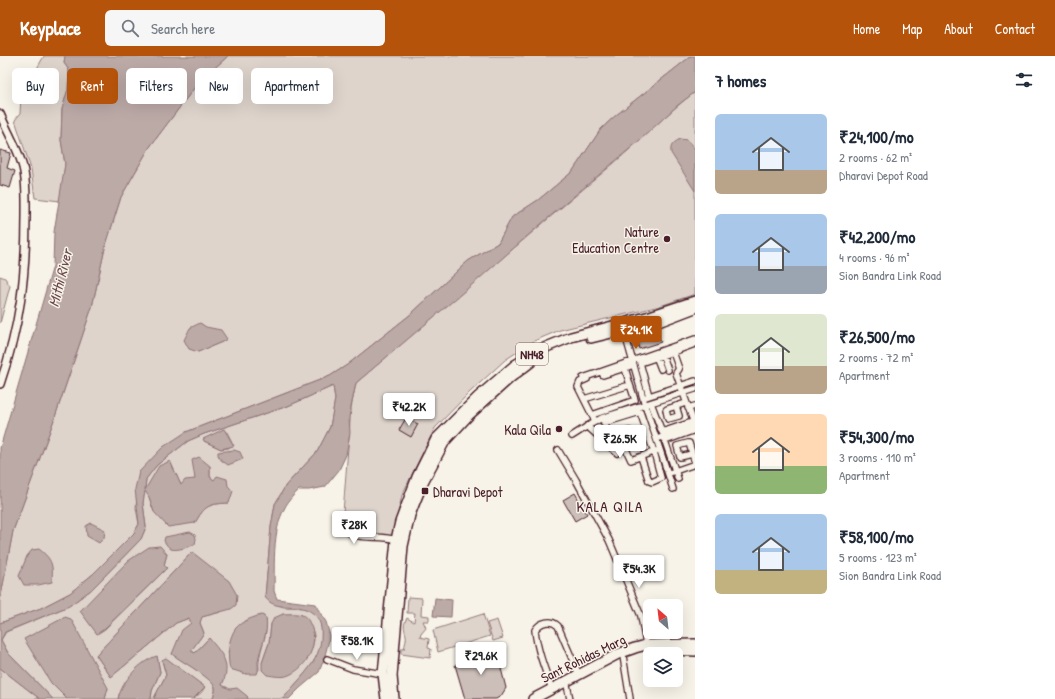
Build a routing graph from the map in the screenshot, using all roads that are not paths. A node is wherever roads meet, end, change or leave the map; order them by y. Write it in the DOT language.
graph roads {
  1 [pos="0,114"];
  2 [pos="695,302"];
  3 [pos="695,308"];
  4 [pos="623,327"];
  5 [pos="693,342"];
  6 [pos="695,351"];
  7 [pos="673,352"];
  8 [pos="658,355"];
  9 [pos="633,363"];
  10 [pos="625,368"];
  11 [pos="661,369"];
  12 [pos="668,370"];
  13 [pos="583,378"];
  14 [pos="695,381"];
  15 [pos="0,384"];
  16 [pos="630,385"];
  17 [pos="680,386"];
  18 [pos="695,389"];
  19 [pos="682,393"];
  20 [pos="646,397"];
  21 [pos="584,399"];
  22 [pos="651,403"];
  23 [pos="645,405"];
  24 [pos="676,406"];
  25 [pos="687,406"];
  26 [pos="695,406"];
  27 [pos="592,415"];
  28 [pos="603,420"];
  29 [pos="596,421"];
  30 [pos="695,424"];
  31 [pos="587,426"];
  32 [pos="689,428"];
  33 [pos="670,434"];
  34 [pos="572,436"];
  35 [pos="656,439"];
  36 [pos="660,449"];
  37 [pos="558,450"];
  38 [pos="654,452"];
  39 [pos="617,453"];
  40 [pos="692,454"];
  41 [pos="641,457"];
  42 [pos="695,463"];
  43 [pos="675,471"];
  44 [pos="668,473"];
  45 [pos="678,479"];
  46 [pos="673,489"];
  47 [pos="342,516"];
  48 [pos="396,540"];
  49 [pos="393,615"];
  50 [pos="391,636"];
  51 [pos="695,644"];
  52 [pos="646,647"];
  53 [pos="643,648"];
  54 [pos="643,648"];
  55 [pos="683,650"];
  56 [pos="695,651"];
  57 [pos="623,656"];
  58 [pos="327,659"];
  59 [pos="596,668"];
  60 [pos="383,674"];
  61 [pos="579,675"];
  62 [pos="567,686"];
  63 [pos="552,689"];
  64 [pos="386,699"];
  65 [pos="394,699"];
  66 [pos="533,699"];
  67 [pos="541,699"];
  68 [pos="570,699"];
  69 [pos="630,699"];
  1 -- 15 [label="street"];
  2 -- 4 [label="main road, NH48"];
  3 -- 4 [label="main road"];
  4 -- 9 [label="street"];
  4 -- 48 [label="main road, NH48"];
  4 -- 49 [label="main road"];
  5 -- 6 [label="street"];
  5 -- 7 [label="street"];
  5 -- 8 [label="street"];
  7 -- 8 [label="street"];
  7 -- 17 [label="street"];
  8 -- 9 [label="street"];
  8 -- 11 [label="street"];
  8 -- 12 [label="street"];
  8 -- 20 [label="street"];
  9 -- 10 [label="street"];
  9 -- 13 [label="street"];
  9 -- 20 [label="street"];
  10 -- 16 [label="street"];
  10 -- 21 [label="street"];
  14 -- 17 [label="street"];
  16 -- 21 [label="street"];
  16 -- 27 [label="street"];
  17 -- 19 [label="street"];
  17 -- 20 [label="street"];
  18 -- 19 [label="street"];
  19 -- 22 [label="street"];
  19 -- 25 [label="street"];
  20 -- 23 [label="street"];
  21 -- 27 [label="street"];
  22 -- 23 [label="street"];
  22 -- 33 [label="street"];
  23 -- 28 [label="street"];
  23 -- 35 [label="street"];
  24 -- 25 [label="street"];
  25 -- 26 [label="street"];
  25 -- 30 [label="street"];
  27 -- 29 [label="street"];
  28 -- 29 [label="street"];
  28 -- 38 [label="street"];
  28 -- 41 [label="street"];
  29 -- 31 [label="street"];
  30 -- 32 [label="street"];
  31 -- 34 [label="street"];
  31 -- 39 [label="street"];
  32 -- 33 [label="street"];
  33 -- 35 [label="street"];
  33 -- 43 [label="street"];
  35 -- 36 [label="street"];
  36 -- 38 [label="street"];
  36 -- 44 [label="street"];
  37 -- 52 [label="street"];
  38 -- 41 [label="street"];
  38 -- 41 [label="street"];
  40 -- 42 [label="street"];
  42 -- 43 [label="street"];
  43 -- 44 [label="street"];
  43 -- 45 [label="street"];
  44 -- 46 [label="street"];
  47 -- 48 [label="street"];
  48 -- 49 [label="main road"];
  49 -- 50 [label="main road"];
  50 -- 60 [label="main road"];
  50 -- 65 [label="main road"];
  51 -- 52 [label="main road, Sant Rohidas Marg"];
  53 -- 57 [label="main road, Sant Rohidas Marg"];
  54 -- 59 [label="main road, Sant Rohidas Marg"];
  55 -- 56 [label="main road, Sant Rohidas Marg"];
  57 -- 59 [label="main road, Sant Rohidas Marg"];
  57 -- 69 [label="street"];
  58 -- 60 [label="street"];
  59 -- 61 [label="main road, Sant Rohidas Marg"];
  59 -- 62 [label="main road, Sant Rohidas Marg"];
  60 -- 64 [label="main road"];
  61 -- 63 [label="main road, Sant Rohidas Marg"];
  61 -- 63 [label="street"];
  62 -- 67 [label="main road, Sant Rohidas Marg"];
  62 -- 68 [label="street"];
  63 -- 66 [label="main road, Sant Rohidas Marg"];
}
